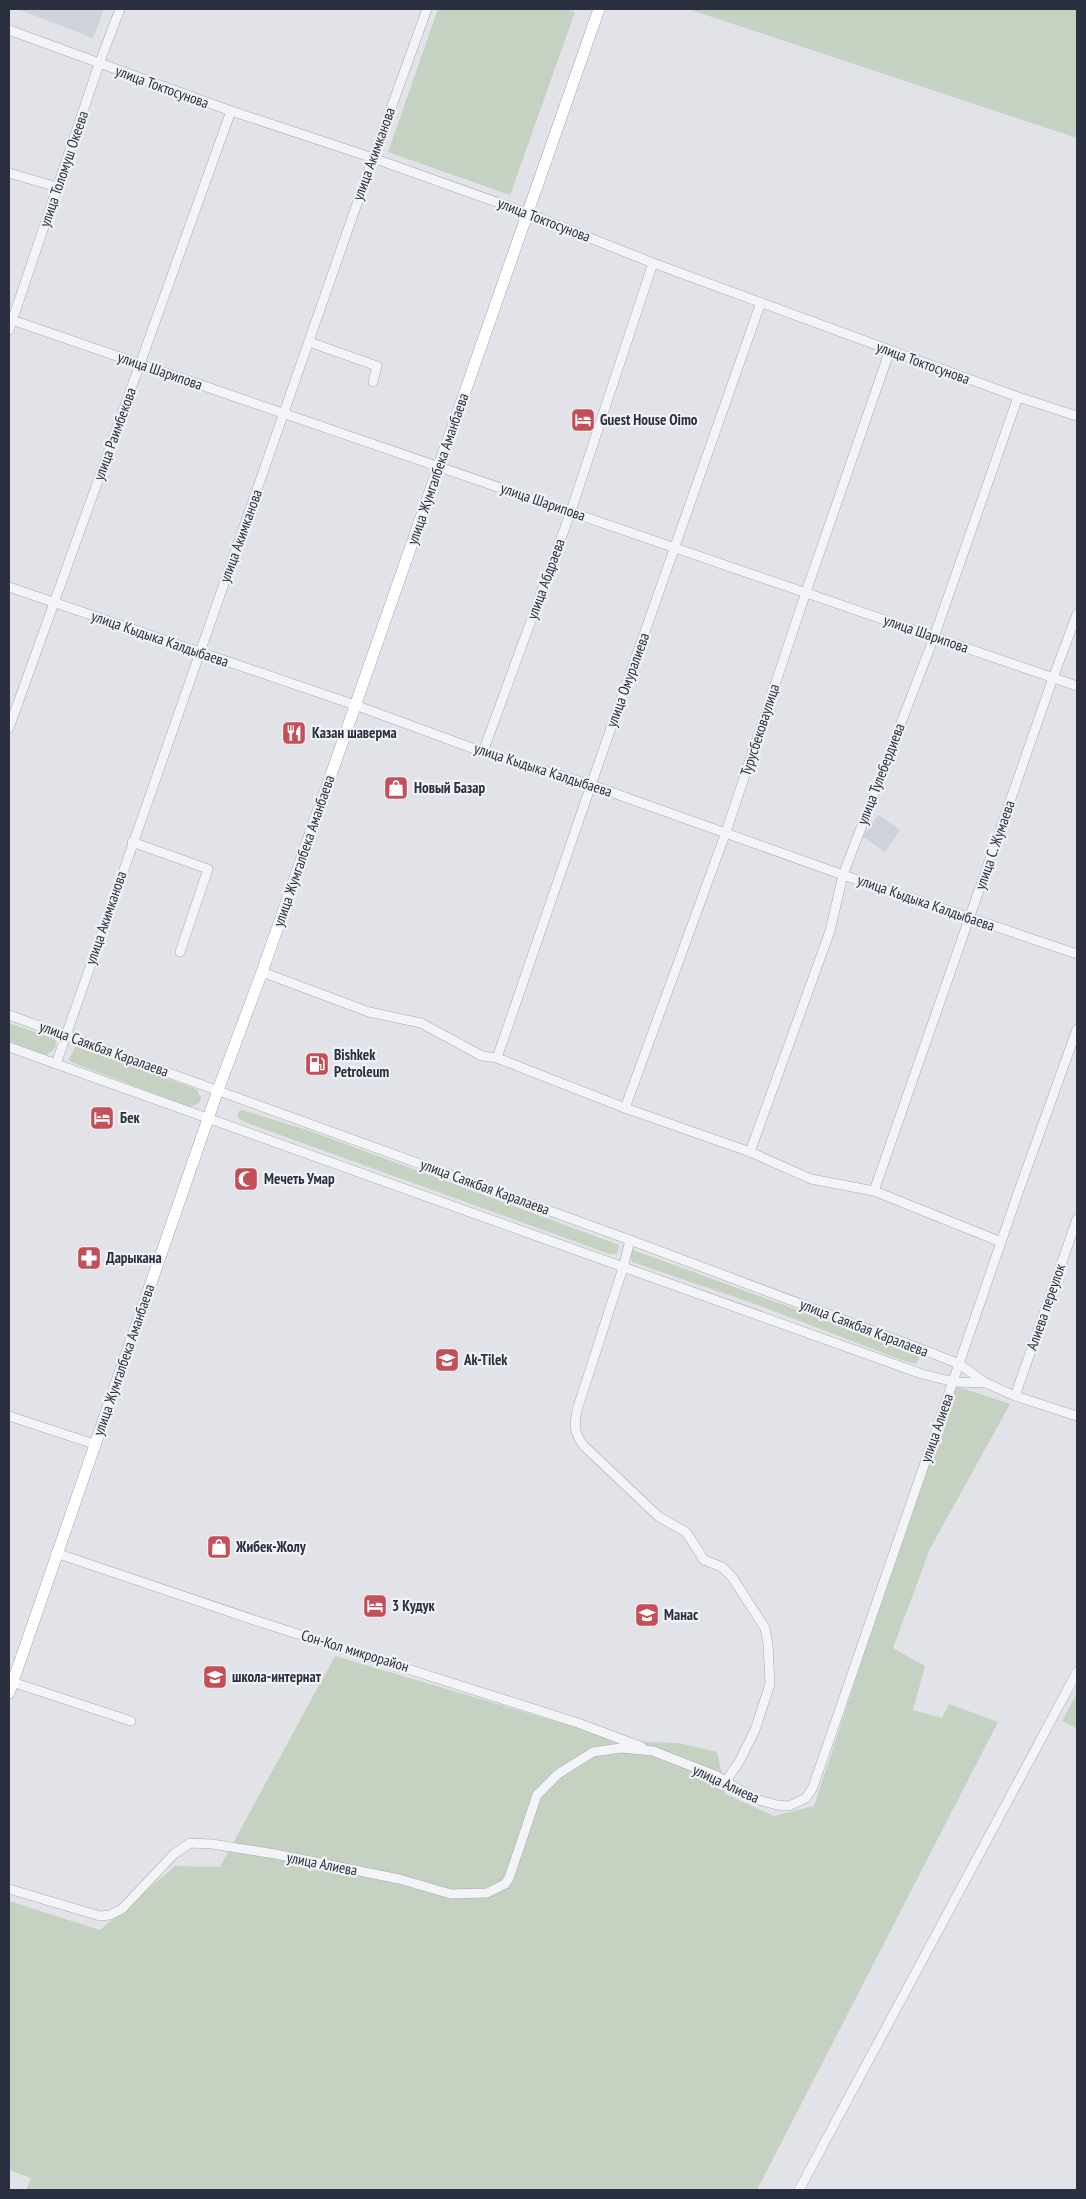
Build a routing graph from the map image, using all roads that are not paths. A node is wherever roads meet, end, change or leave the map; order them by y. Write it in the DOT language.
graph roads {
  1 [pos="120,9"];
  2 [pos="427,9"];
  3 [pos="598,9"];
  4 [pos="9,30"];
  5 [pos="99,64"];
  6 [pos="231,111"];
  7 [pos="373,158"];
  8 [pos="9,173"];
  9 [pos="58,187"];
  10 [pos="527,213"];
  11 [pos="653,262"];
  12 [pos="761,302"];
  13 [pos="10,319"];
  14 [pos="9,330"];
  15 [pos="309,342"];
  16 [pos="890,350"];
  17 [pos="140,364"];
  18 [pos="373,382"];
  19 [pos="1018,398"];
  20 [pos="285,413"];
  21 [pos="1077,416"];
  22 [pos="439,466"];
  23 [pos="571,511"];
  24 [pos="675,548"];
  25 [pos="9,587"];
  26 [pos="806,592"];
  27 [pos="54,603"];
  28 [pos="1077,614"];
  29 [pos="934,637"];
  30 [pos="199,653"];
  31 [pos="1053,678"];
  32 [pos="1077,686"];
  33 [pos="356,705"];
  34 [pos="9,728"];
  35 [pos="483,752"];
  36 [pos="591,785"];
  37 [pos="726,832"];
  38 [pos="132,842"];
  39 [pos="843,875"];
  40 [pos="970,918"];
  41 [pos="180,952"];
  42 [pos="1077,954"];
  43 [pos="262,972"];
  44 [pos="9,1014"];
  45 [pos="1077,1029"];
  46 [pos="67,1035"];
  47 [pos="9,1047"];
  48 [pos="497,1058"];
  49 [pos="56,1064"];
  50 [pos="218,1090"];
  51 [pos="625,1108"];
  52 [pos="208,1119"];
  53 [pos="750,1152"];
  54 [pos="874,1191"];
  55 [pos="1077,1218"];
  56 [pos="630,1240"];
  57 [pos="1001,1242"];
  58 [pos="623,1268"];
  59 [pos="959,1364"];
  60 [pos="954,1382"];
  61 [pos="986,1383"];
  62 [pos="1015,1396"];
  63 [pos="9,1416"];
  64 [pos="1077,1416"];
  65 [pos="94,1444"];
  66 [pos="56,1552"];
  67 [pos="1077,1672"];
  68 [pos="10,1686"];
  69 [pos="131,1721"];
  70 [pos="653,1752"];
  71 [pos="726,1781"];
  72 [pos="9,1889"];
  73 [pos="799,2190"];
  1 -- 5 [label="street, улица Толомуш Океева"];
  2 -- 7 [label="street, улица Акимканова"];
  3 -- 10 [label="main road, улица Жумгалбека Аманбаева"];
  4 -- 5 [label="street, улица Токтосунова"];
  5 -- 6 [label="street, улица Токтосунова"];
  5 -- 9 [label="street, улица Толомуш Океева"];
  6 -- 7 [label="street, улица Токтосунова"];
  6 -- 17 [label="street, улица Раимбекова"];
  7 -- 10 [label="street, улица Токтосунова"];
  7 -- 15 [label="street, улица Акимканова"];
  8 -- 9 [label="street"];
  9 -- 13 [label="street, улица Толомуш Океева"];
  10 -- 11 [label="street, улица Токтосунова"];
  10 -- 22 [label="main road, улица Жумгалбека Аманбаева"];
  11 -- 12 [label="street, улица Токтосунова"];
  11 -- 23 [label="street, улица Абдраева"];
  12 -- 16 [label="street, улица Токтосунова"];
  12 -- 24 [label="street, улица Омуралиева"];
  13 -- 14 [label="street, улица Толомуш Океева"];
  13 -- 17 [label="street, улица Шарипова"];
  15 -- 18 [label="street"];
  15 -- 20 [label="street, улица Акимканова"];
  16 -- 19 [label="street, улица Токтосунова"];
  16 -- 26 [label="street, Турусбековаулица"];
  17 -- 20 [label="street, улица Шарипова"];
  17 -- 27 [label="street, улица Раимбекова"];
  19 -- 21 [label="street, улица Токтосунова"];
  19 -- 29 [label="street, улица Тулебердиева"];
  20 -- 22 [label="street, улица Шарипова"];
  20 -- 30 [label="street, улица Акимканова"];
  22 -- 23 [label="street, улица Шарипова"];
  22 -- 33 [label="main road, улица Жумгалбека Аманбаева"];
  23 -- 24 [label="street, улица Шарипова"];
  23 -- 35 [label="street, улица Абдраева"];
  24 -- 26 [label="street, улица Шарипова"];
  24 -- 36 [label="street, улица Омуралиева"];
  25 -- 27 [label="street, улица Кыдыка Калдыбаева"];
  26 -- 29 [label="street, улица Шарипова"];
  26 -- 37 [label="street, Турусбековаулица"];
  27 -- 30 [label="street, улица Кыдыка Калдыбаева"];
  27 -- 34 [label="street, улица Раимбекова"];
  28 -- 31 [label="street, улица С. Жумаева"];
  29 -- 31 [label="street, улица Шарипова"];
  29 -- 39 [label="street, улица Тулебердиева"];
  30 -- 33 [label="street, улица Кыдыка Калдыбаева"];
  30 -- 38 [label="street, улица Акимканова"];
  31 -- 32 [label="street, улица Шарипова"];
  31 -- 40 [label="street, улица С. Жумаева"];
  33 -- 35 [label="street, улица Кыдыка Калдыбаева"];
  33 -- 43 [label="main road, улица Жумгалбека Аманбаева"];
  35 -- 36 [label="street, улица Кыдыка Калдыбаева"];
  36 -- 37 [label="street, улица Кыдыка Калдыбаева"];
  36 -- 48 [label="street, улица Омуралиева"];
  37 -- 39 [label="street, улица Кыдыка Калдыбаева"];
  37 -- 51 [label="street, Турусбековаулица"];
  38 -- 41 [label="street"];
  38 -- 46 [label="street, улица Акимканова"];
  39 -- 40 [label="street, улица Кыдыка Калдыбаева"];
  39 -- 53 [label="street, улица Тулебердиева"];
  40 -- 42 [label="street, улица Кыдыка Калдыбаева"];
  40 -- 54 [label="street, улица С. Жумаева"];
  43 -- 48 [label="street"];
  43 -- 50 [label="main road, улица Жумгалбека Аманбаева"];
  44 -- 46 [label="street, улица Саякбая Каралаева"];
  45 -- 57 [label="street, улица Алиева"];
  46 -- 49 [label="street, улица Акимканова"];
  46 -- 50 [label="street, улица Саякбая Каралаева"];
  47 -- 49 [label="street, улица Саякбая Каралаева"];
  48 -- 51 [label="street"];
  49 -- 52 [label="street, улица Саякбая Каралаева"];
  50 -- 52 [label="main road, улица Жумгалбека Аманбаева"];
  50 -- 56 [label="street, улица Саякбая Каралаева"];
  51 -- 53 [label="street"];
  52 -- 58 [label="street, улица Саякбая Каралаева"];
  52 -- 65 [label="main road, улица Жумгалбека Аманбаева"];
  53 -- 54 [label="street"];
  54 -- 57 [label="street"];
  55 -- 62 [label="street, Алиева переулок"];
  56 -- 58 [label="street"];
  56 -- 59 [label="street, улица Саякбая Каралаева"];
  57 -- 59 [label="street, улица Алиева"];
  58 -- 60 [label="street, улица Саякбая Каралаева"];
  58 -- 71 [label="street"];
  59 -- 60 [label="street, улица Алиева"];
  59 -- 61 [label="street, улица Саякбая Каралаева"];
  60 -- 61 [label="street, улица Саякбая Каралаева"];
  60 -- 71 [label="street, улица Алиева"];
  61 -- 62 [label="street"];
  62 -- 64 [label="street"];
  63 -- 65 [label="street"];
  65 -- 66 [label="main road, улица Жумгалбека Аманбаева"];
  66 -- 68 [label="main road, улица Жумгалбека Аманбаева"];
  66 -- 70 [label="street, Сон-Кол микрорайон"];
  67 -- 73 [label="street"];
  68 -- 69 [label="street"];
  70 -- 71 [label="street, улица Алиева"];
  70 -- 72 [label="street, улица Алиева"];
}
